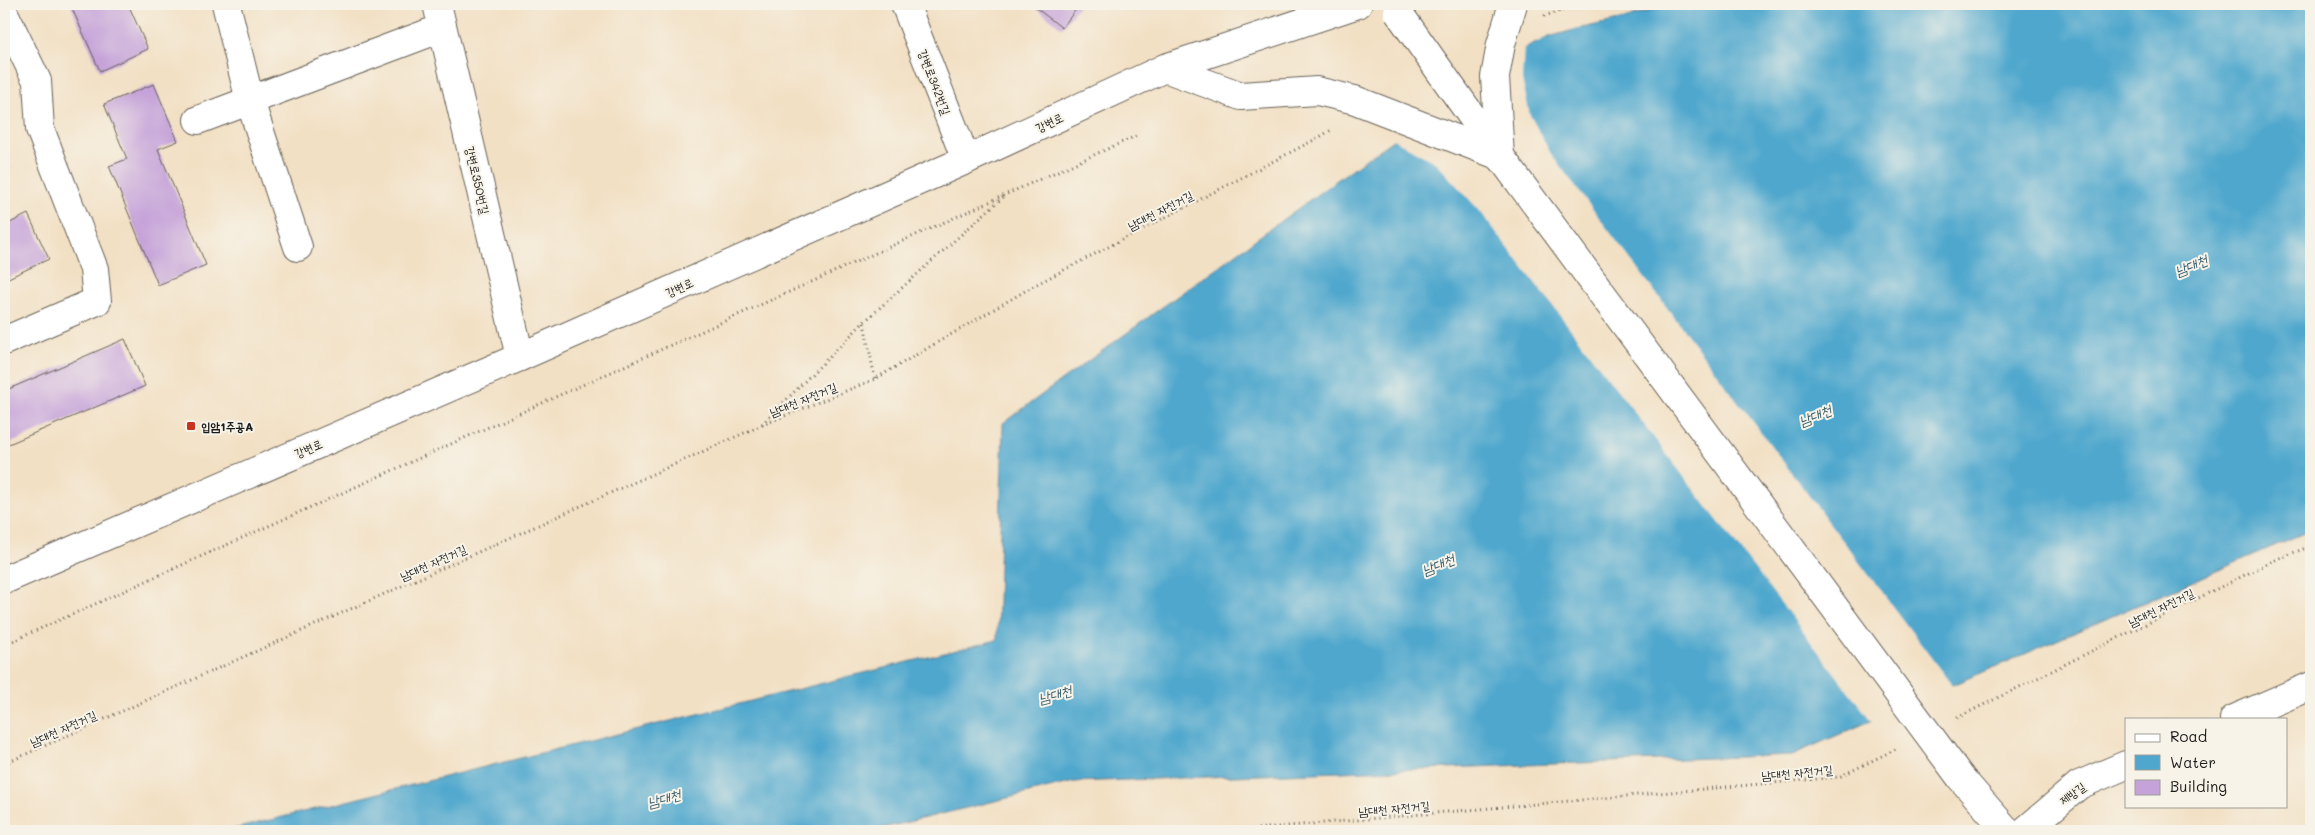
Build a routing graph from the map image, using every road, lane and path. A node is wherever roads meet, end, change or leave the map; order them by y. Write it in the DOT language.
graph roads {
  1 [pos="226,4"];
  2 [pos="905,4"];
  3 [pos="1358,4"];
  4 [pos="1513,4"];
  5 [pos="1584,4"];
  6 [pos="1396,8"];
  7 [pos="4,12"];
  8 [pos="439,16"];
  9 [pos="1539,18"];
  10 [pos="1166,68"];
  11 [pos="250,101"];
  12 [pos="198,120"];
  13 [pos="1335,127"];
  14 [pos="1136,136"];
  15 [pos="1500,156"];
  16 [pos="966,160"];
  17 [pos="1005,195"];
  18 [pos="298,247"];
  19 [pos="864,322"];
  20 [pos="4,341"];
  21 [pos="520,357"];
  22 [pos="875,379"];
  23 [pos="760,426"];
  24 [pos="2311,546"];
  25 [pos="4,580"];
  26 [pos="4,645"];
  27 [pos="2311,686"];
  28 [pos="2236,718"];
  29 [pos="1955,719"];
  30 [pos="1902,746"];
  31 [pos="4,764"];
  32 [pos="2125,765"];
  33 [pos="1233,831"];
  34 [pos="2007,831"];
  35 [pos="2025,831"];
  1 -- 11 [label="street"];
  2 -- 16 [label="street, 강변로342번길"];
  3 -- 10 [label="street, 강변로"];
  4 -- 15 [label="street, bridge"];
  5 -- 9 [label="path"];
  6 -- 15 [label="street, bridge"];
  7 -- 20 [label="street"];
  8 -- 11 [label="street"];
  8 -- 21 [label="street, 강변로350번길"];
  10 -- 15 [label="street, bridge"];
  10 -- 16 [label="street, 강변로"];
  11 -- 12 [label="street"];
  11 -- 18 [label="street"];
  13 -- 22 [label="path, 남대천 자전거길"];
  14 -- 17 [label="path"];
  15 -- 34 [label="street, bridge"];
  16 -- 21 [label="street, 강변로"];
  17 -- 19 [label="path"];
  17 -- 26 [label="path"];
  19 -- 22 [label="path"];
  19 -- 23 [label="path"];
  21 -- 25 [label="street, 강변로"];
  22 -- 23 [label="path, 남대천 자전거길"];
  23 -- 31 [label="path, 남대천 자전거길"];
  24 -- 29 [label="path, 남대천 자전거길"];
  27 -- 28 [label="street"];
  30 -- 33 [label="path, 남대천 자전거길"];
  32 -- 35 [label="street, 제방길"];
}
